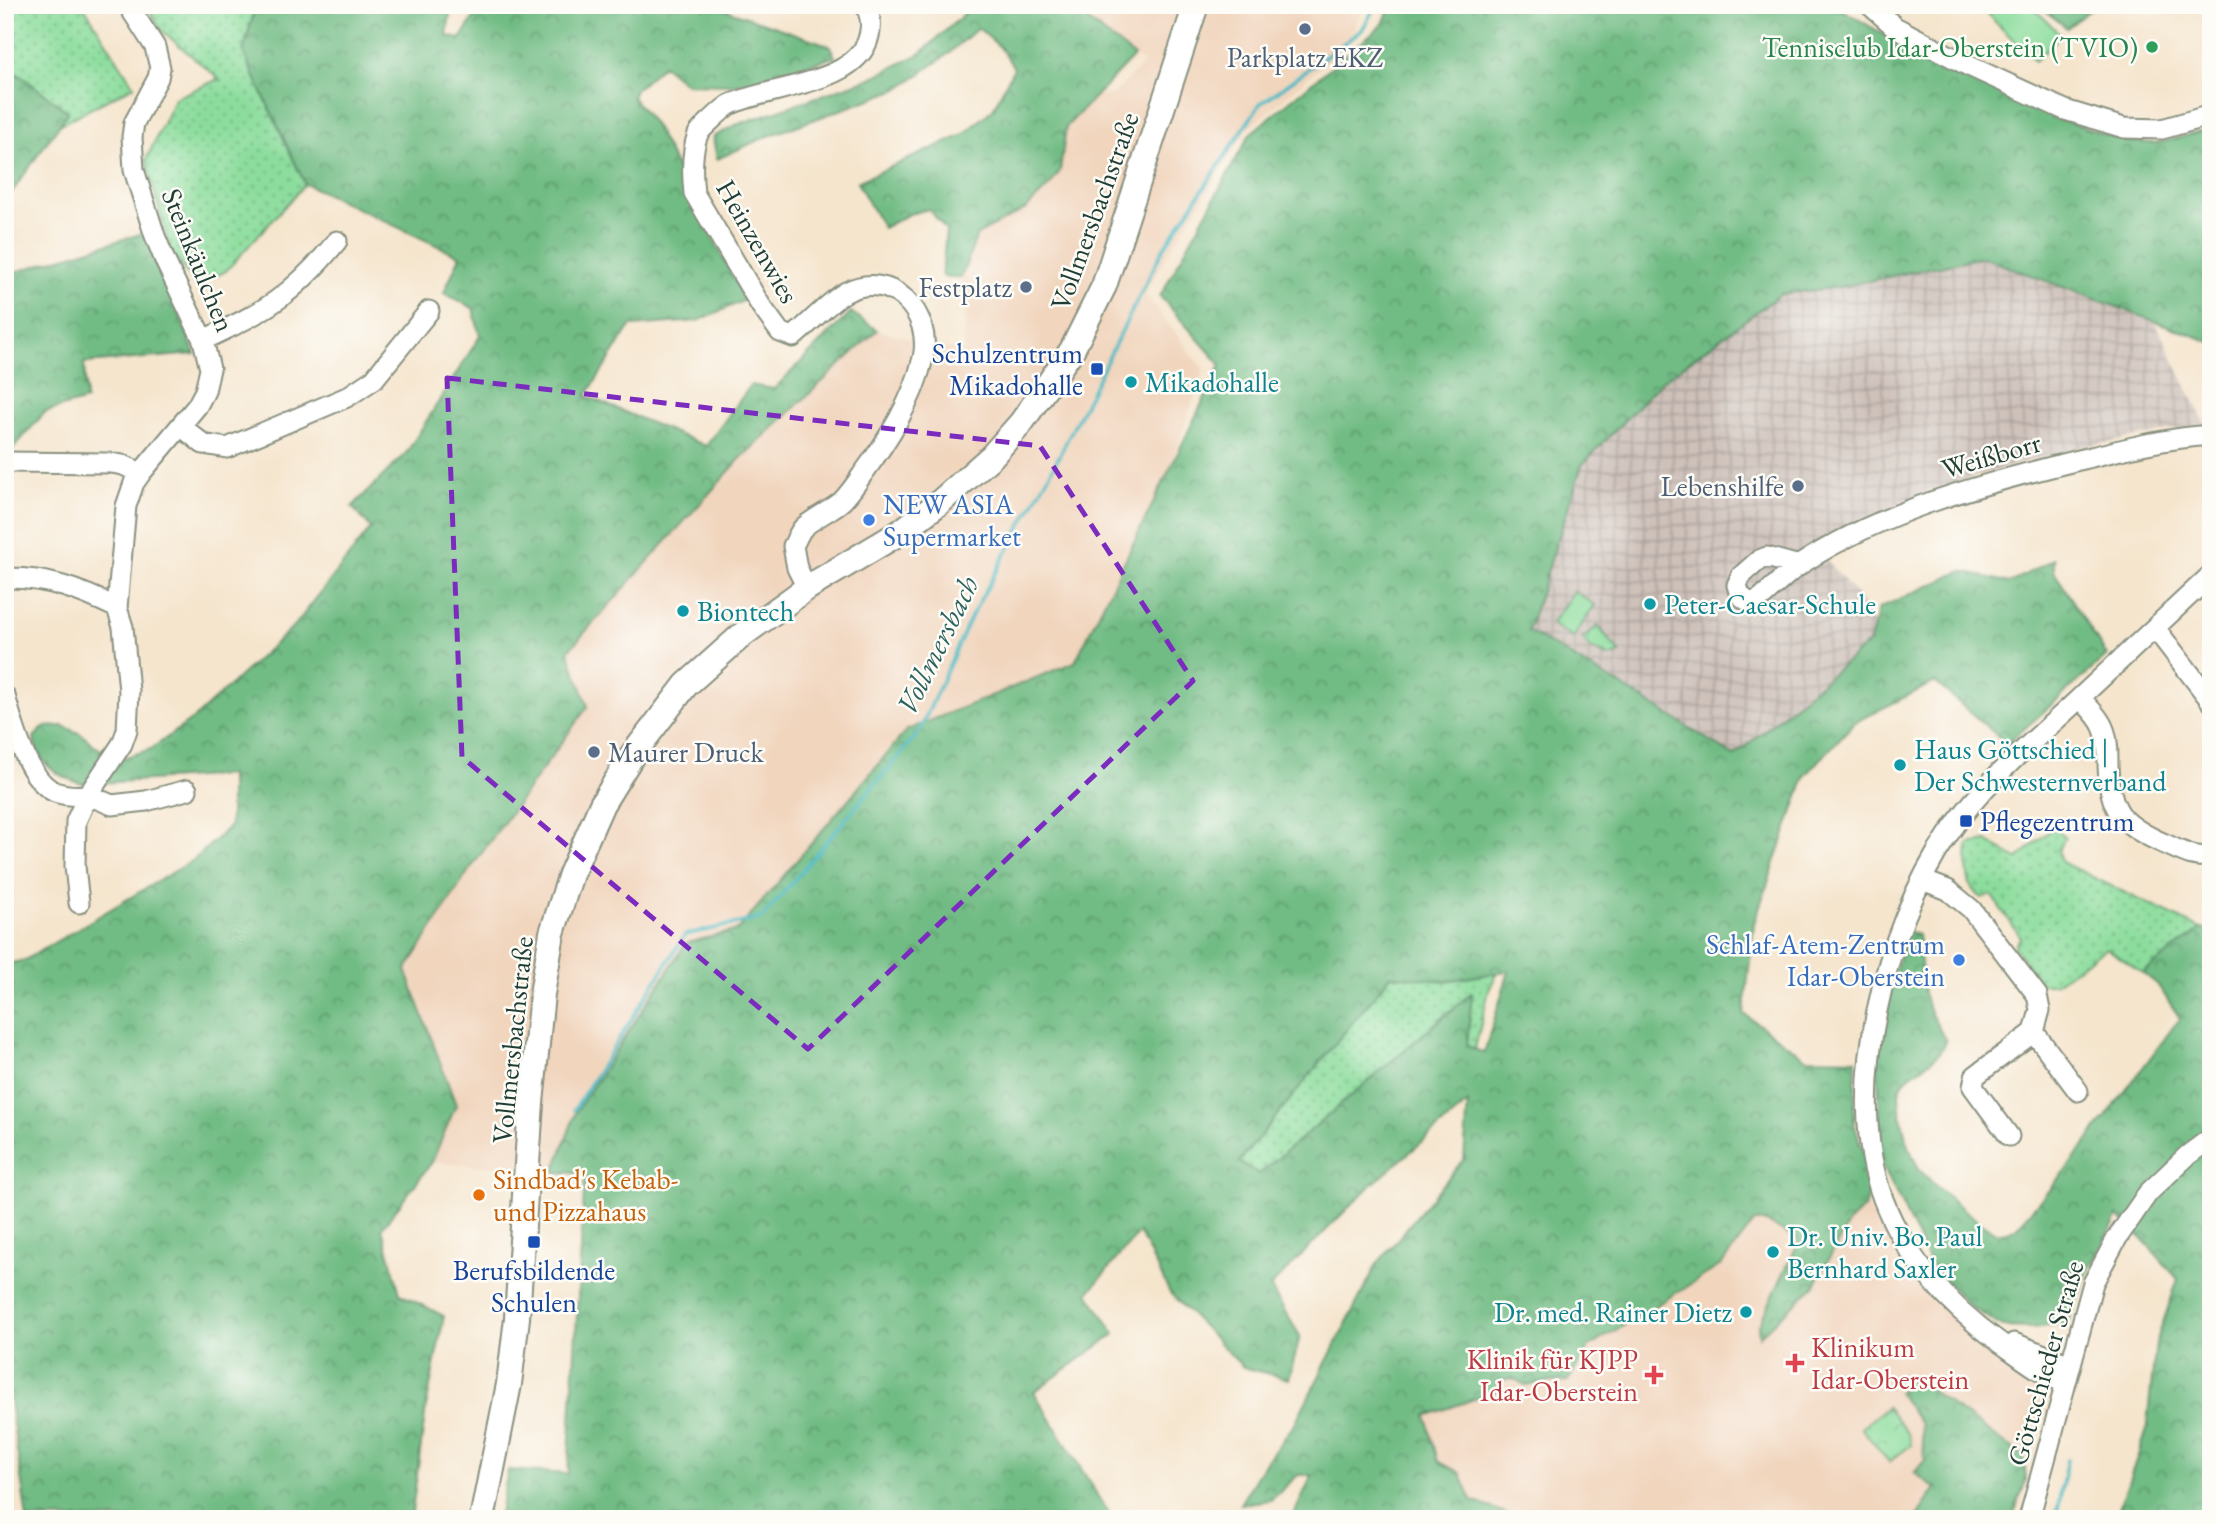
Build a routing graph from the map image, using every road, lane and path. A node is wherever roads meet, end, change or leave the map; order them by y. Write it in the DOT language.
graph roads {
  1 [pos="128,5"];
  2 [pos="865,5"];
  3 [pos="1196,5"];
  4 [pos="1870,5"];
  5 [pos="2211,115"];
  6 [pos="337,242"];
  7 [pos="429,311"];
  8 [pos="203,340"];
  9 [pos="181,426"];
  10 [pos="2211,435"];
  11 [pos="5,462"];
  12 [pos="141,472"];
  13 [pos="1798,566"];
  14 [pos="2211,575"];
  15 [pos="5,578"];
  16 [pos="807,588"];
  17 [pos="117,608"];
  18 [pos="2155,628"];
  19 [pos="5,696"];
  20 [pos="2080,698"];
  21 [pos="2211,701"];
  22 [pos="8,721"];
  23 [pos="187,790"];
  24 [pos="88,796"];
  25 [pos="2211,856"];
  26 [pos="1922,880"];
  27 [pos="79,903"];
  28 [pos="2034,1032"];
  29 [pos="2078,1091"];
  30 [pos="2009,1136"];
  31 [pos="2211,1138"];
  32 [pos="2067,1374"];
  33 [pos="482,1519"];
  34 [pos="2029,1519"];
  1 -- 8 [label="street, Steinkäulchen"];
  2 -- 16 [label="street, Heinzenwies"];
  3 -- 16 [label="main road, Vollmersbachstraße"];
  4 -- 5 [label="street"];
  6 -- 8 [label="street"];
  7 -- 9 [label="street"];
  8 -- 9 [label="street, Steinkäulchen"];
  9 -- 12 [label="street, Steinkäulchen"];
  10 -- 13 [label="street, Weißborr"];
  11 -- 12 [label="street"];
  12 -- 17 [label="street, Steinkäulchen"];
  14 -- 18 [label="street"];
  15 -- 17 [label="street"];
  16 -- 33 [label="main road, Vollmersbachstraße"];
  17 -- 24 [label="street, Steinkäulchen"];
  18 -- 20 [label="street"];
  18 -- 21 [label="street"];
  19 -- 22 [label="street"];
  20 -- 25 [label="street"];
  20 -- 26 [label="street"];
  22 -- 24 [label="street"];
  23 -- 24 [label="street"];
  24 -- 27 [label="street, Steinkäulchen"];
  26 -- 28 [label="street"];
  26 -- 32 [label="street"];
  28 -- 29 [label="street"];
  28 -- 30 [label="street"];
  31 -- 32 [label="street, Göttschieder Straße"];
  32 -- 34 [label="street, Göttschieder Straße"];
}
